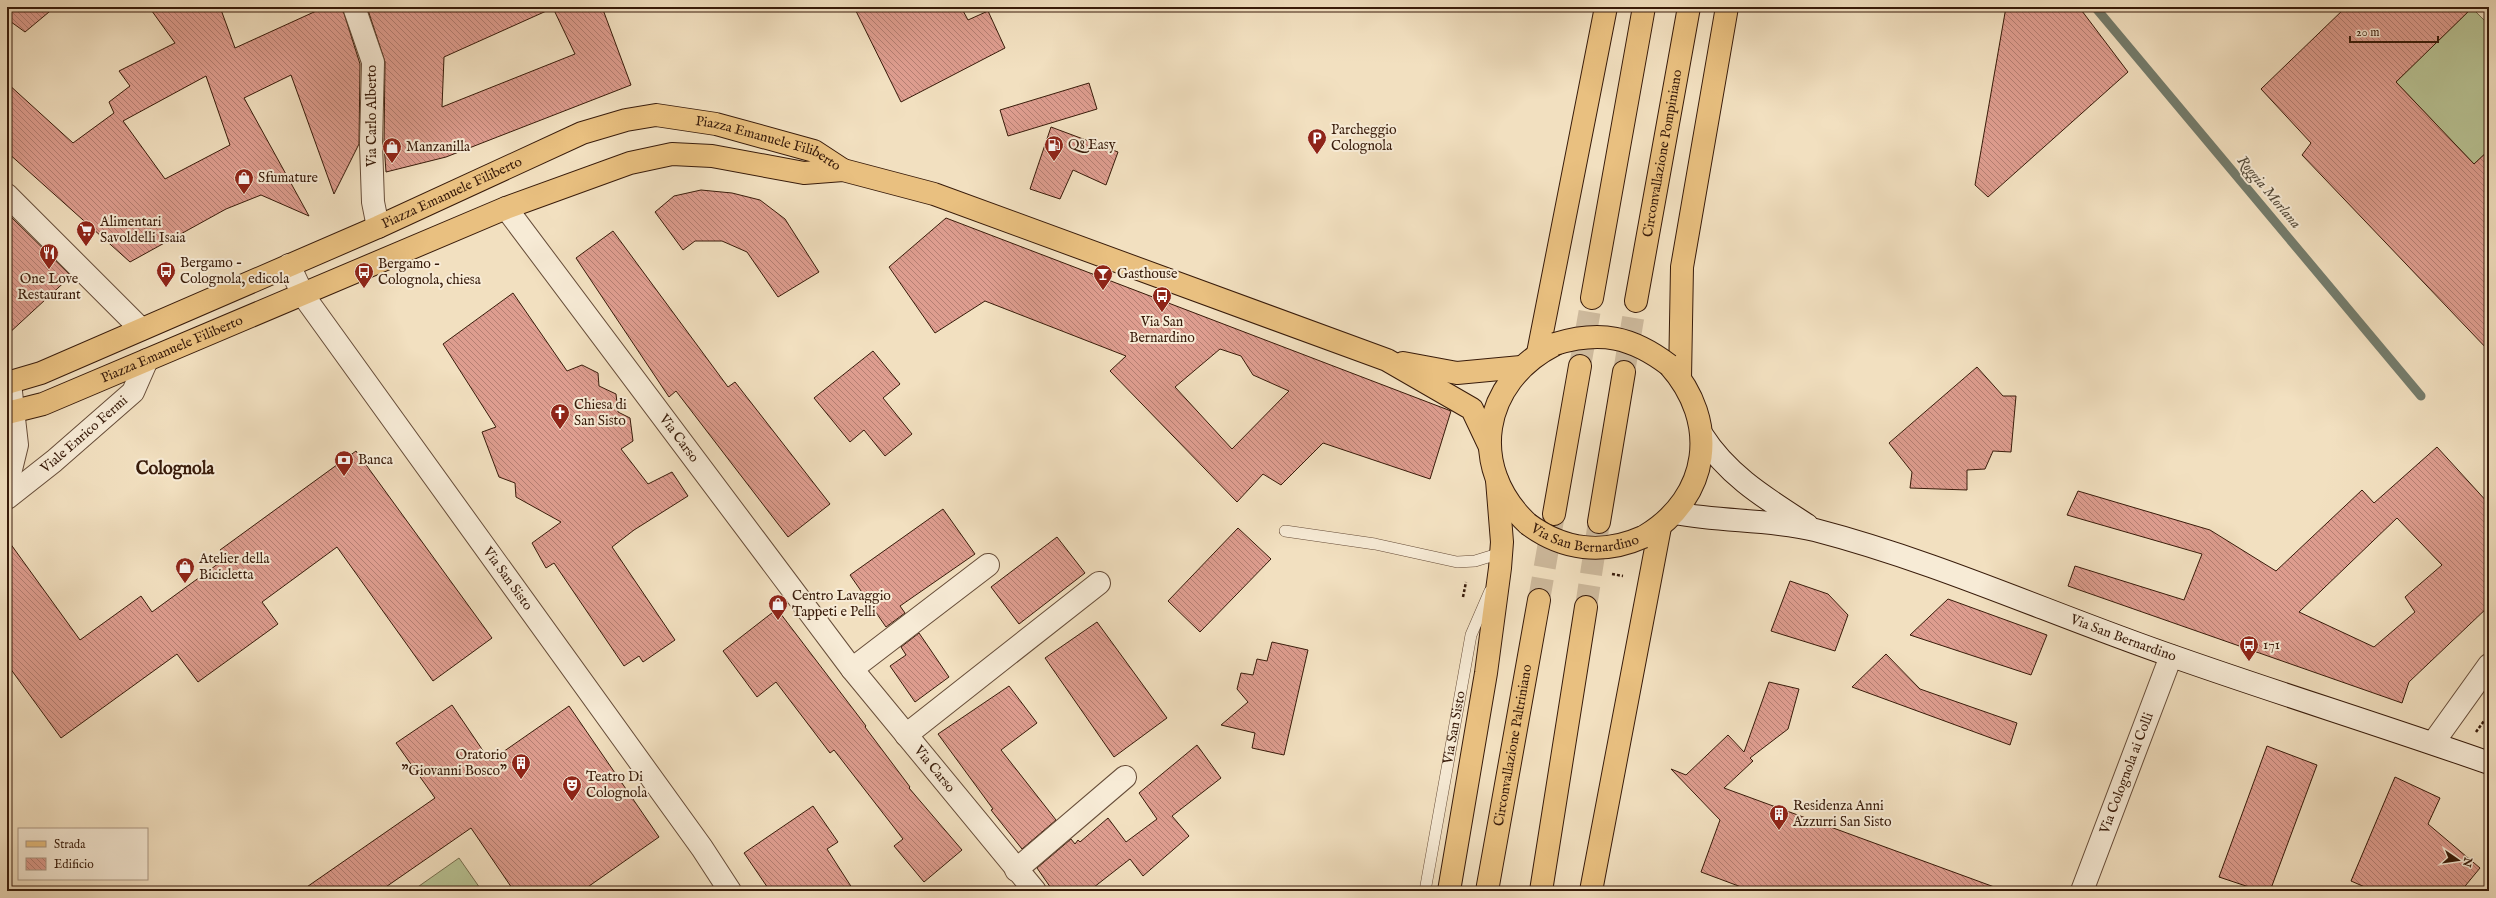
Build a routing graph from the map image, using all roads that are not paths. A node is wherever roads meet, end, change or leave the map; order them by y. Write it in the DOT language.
graph roads {
  1 [pos="354,7"];
  2 [pos="1606,7"];
  3 [pos="1644,7"];
  4 [pos="1689,7"];
  5 [pos="1727,7"];
  6 [pos="843,170"];
  7 [pos="7,195"];
  8 [pos="506,208"];
  9 [pos="378,227"];
  10 [pos="289,265"];
  11 [pos="303,295"];
  12 [pos="1592,298"];
  13 [pos="1636,301"];
  14 [pos="141,329"];
  15 [pos="1547,349"];
  16 [pos="147,360"];
  17 [pos="1387,360"];
  18 [pos="1580,366"];
  19 [pos="1521,367"];
  20 [pos="1624,372"];
  21 [pos="1675,372"];
  22 [pos="8,385"];
  23 [pos="11,412"];
  24 [pos="1702,435"];
  25 [pos="1490,447"];
  26 [pos="1497,480"];
  27 [pos="7,486"];
  28 [pos="7,498"];
  29 [pos="1554,514"];
  30 [pos="1599,522"];
  31 [pos="1659,526"];
  32 [pos="1815,530"];
  33 [pos="1285,531"];
  34 [pos="1500,560"];
  35 [pos="988,565"];
  36 [pos="1099,583"];
  37 [pos="1539,600"];
  38 [pos="1586,607"];
  39 [pos="2171,656"];
  40 [pos="2489,665"];
  41 [pos="852,669"];
  42 [pos="906,735"];
  43 [pos="2433,743"];
  44 [pos="2489,763"];
  45 [pos="1125,777"];
  46 [pos="1611,785"];
  47 [pos="1016,870"];
  48 [pos="730,891"];
  49 [pos="1035,891"];
  50 [pos="1425,891"];
  51 [pos="1449,891"];
  52 [pos="1487,891"];
  53 [pos="1541,891"];
  54 [pos="1591,891"];
  55 [pos="1603,891"];
  56 [pos="2082,891"];
  1 -- 9 [label="street, Via Carlo Alberto"];
  2 -- 15 [label="main road"];
  3 -- 12 [label="main road"];
  4 -- 13 [label="main road, Circonvallazione Pompiniano"];
  5 -- 21 [label="main road"];
  6 -- 8 [label="main road, Piazza Emanuele Filiberto"];
  6 -- 9 [label="main road, Piazza Emanuele Filiberto"];
  6 -- 17 [label="main road, Via San Bernardino"];
  7 -- 14 [label="street"];
  8 -- 11 [label="main road, Piazza Emanuele Filiberto"];
  8 -- 41 [label="street, Via Carso"];
  9 -- 10 [label="main road, Piazza Emanuele Filiberto"];
  10 -- 11 [label="street, Via San Sisto"];
  10 -- 14 [label="main road, Piazza Emanuele Filiberto"];
  11 -- 16 [label="main road, Piazza Emanuele Filiberto"];
  11 -- 48 [label="street, Via San Sisto"];
  14 -- 22 [label="main road, Piazza Emanuele Filiberto"];
  15 -- 19 [label="main road, Via San Bernardino"];
  15 -- 21 [label="main road, Via San Bernardino, bridge"];
  16 -- 23 [label="main road, Piazza Emanuele Filiberto"];
  16 -- 28 [label="street, Viale Enrico Fermi"];
  17 -- 19 [label="main road, Via San Bernardino"];
  17 -- 25 [label="main road, Via San Bernardino"];
  18 -- 29 [label="main road"];
  19 -- 25 [label="main road, Via San Bernardino"];
  20 -- 30 [label="main road"];
  21 -- 24 [label="main road, Via San Bernardino"];
  22 -- 23 [label="street, Piazza Emanuele Filiberto"];
  23 -- 27 [label="street"];
  24 -- 31 [label="main road, Via San Bernardino"];
  24 -- 32 [label="street, Via San Bernardino"];
  25 -- 26 [label="main road, Via San Bernardino"];
  26 -- 31 [label="main road, Via San Bernardino, bridge"];
  26 -- 34 [label="main road"];
  31 -- 32 [label="street, Via San Bernardino"];
  31 -- 46 [label="main road"];
  32 -- 39 [label="street, Via San Bernardino"];
  33 -- 34 [label="lane"];
  34 -- 50 [label="lane, Via San Sisto"];
  34 -- 51 [label="main road"];
  35 -- 41 [label="street"];
  36 -- 42 [label="street"];
  37 -- 52 [label="main road, Circonvallazione Paltriniano"];
  38 -- 53 [label="main road"];
  39 -- 43 [label="street, Via San Bernardino"];
  39 -- 56 [label="street, Via Colognola ai Colli"];
  40 -- 43 [label="street"];
  41 -- 42 [label="street, Via Carso"];
  42 -- 47 [label="street, Via Carso"];
  43 -- 44 [label="street, Via San Bernardino"];
  45 -- 47 [label="street"];
  46 -- 54 [label="main road"];
  46 -- 55 [label="main road"];
  47 -- 49 [label="street, Via Carso"];
}
